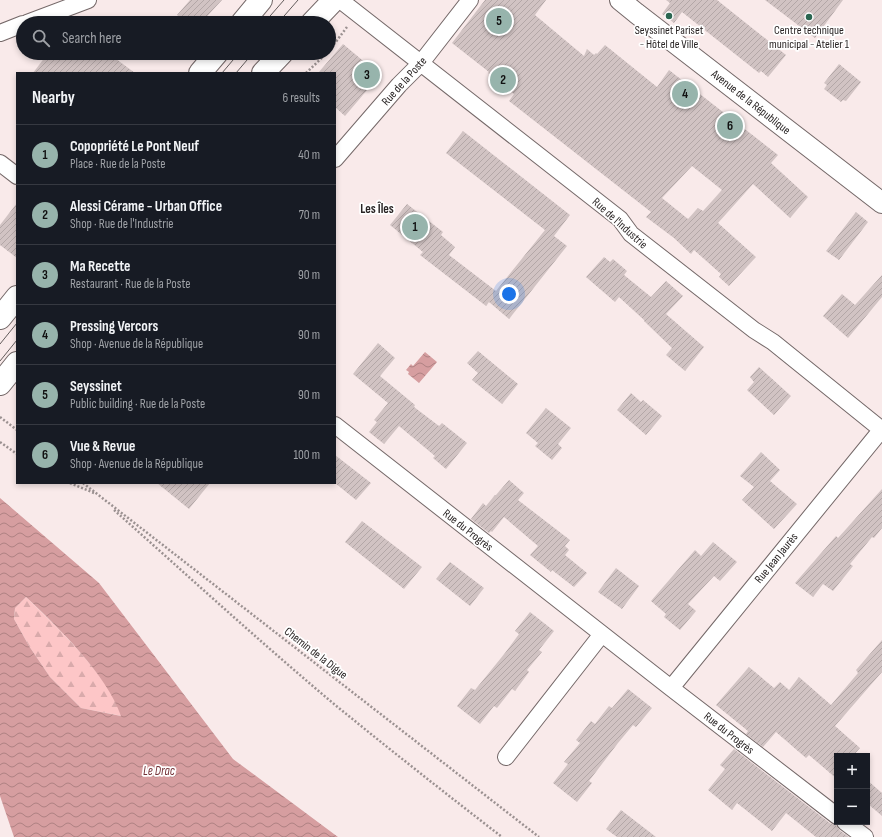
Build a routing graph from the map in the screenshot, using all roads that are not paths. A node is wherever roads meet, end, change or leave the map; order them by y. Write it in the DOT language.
graph roads {
  1 [pos="88,0"];
  2 [pos="261,0"];
  3 [pos="334,0"];
  4 [pos="340,0"];
  5 [pos="470,0"];
  6 [pos="620,0"];
  7 [pos="46,16"];
  8 [pos="248,16"];
  9 [pos="319,16"];
  10 [pos="16,27"];
  11 [pos="0,33"];
  12 [pos="211,60"];
  13 [pos="275,60"];
  14 [pos="421,63"];
  15 [pos="201,72"];
  16 [pos="263,72"];
  17 [pos="336,158"];
  18 [pos="0,162"];
  19 [pos="16,175"];
  20 [pos="882,203"];
  21 [pos="16,298"];
  22 [pos="0,318"];
  23 [pos="16,364"];
  24 [pos="0,384"];
  25 [pos="336,426"];
  26 [pos="882,429"];
  27 [pos="602,634"];
  28 [pos="671,688"];
  29 [pos="506,757"];
  30 [pos="834,814"];
  31 [pos="849,825"];
  32 [pos="864,837"];
  1 -- 7 [label="street"];
  2 -- 8 [label="main road"];
  3 -- 9 [label="main road"];
  4 -- 14 [label="street, Rue de l'Industrie"];
  5 -- 14 [label="street, Rue de la Poste"];
  6 -- 20 [label="street, Avenue de la République"];
  10 -- 11 [label="street"];
  12 -- 15 [label="main road"];
  13 -- 16 [label="main road"];
  14 -- 17 [label="street, Rue de la Poste"];
  14 -- 26 [label="street, Rue de l'Industrie"];
  18 -- 19 [label="street"];
  21 -- 22 [label="main road"];
  23 -- 24 [label="main road"];
  25 -- 27 [label="street, Rue du Progrès"];
  26 -- 28 [label="street, Rue Jean Jaurès"];
  27 -- 28 [label="street, Rue du Progrès"];
  27 -- 29 [label="street"];
  28 -- 30 [label="street, Rue du Progrès"];
  31 -- 32 [label="street"];
}
